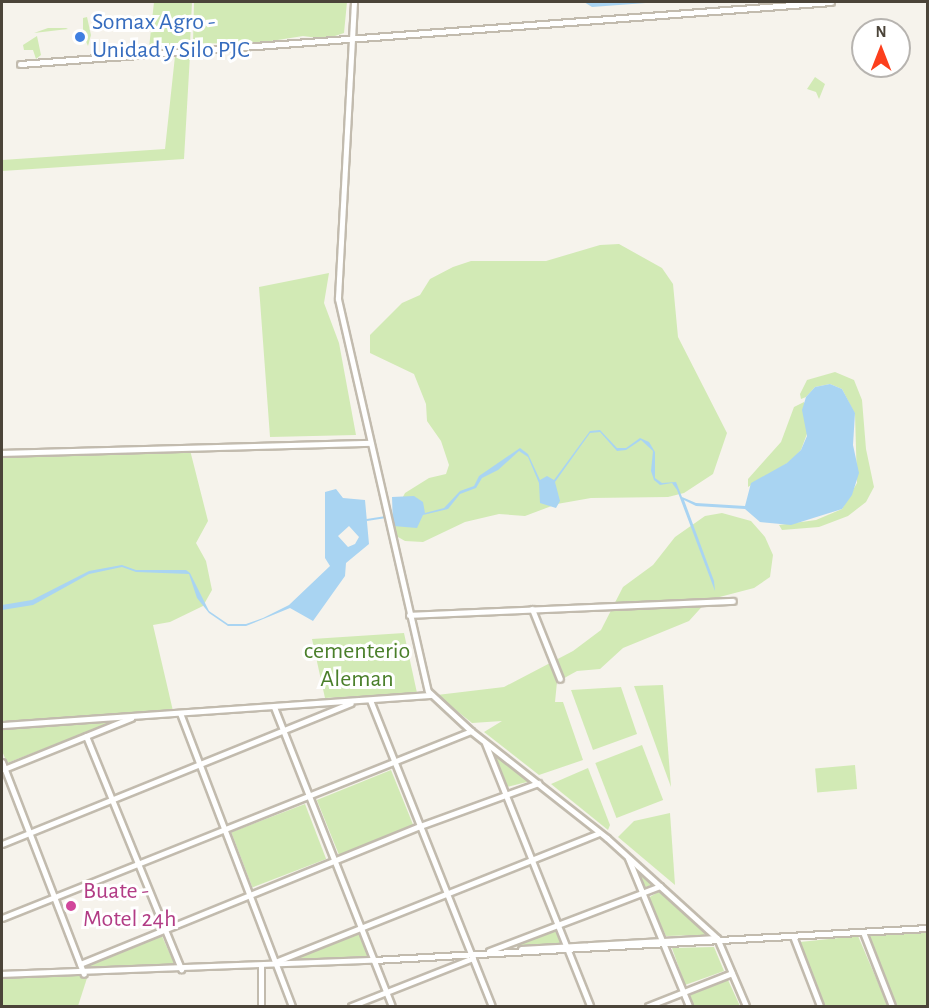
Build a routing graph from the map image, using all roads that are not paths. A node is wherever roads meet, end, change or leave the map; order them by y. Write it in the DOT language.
graph roads {
  1 [pos="354,2"];
  2 [pos="831,2"];
  3 [pos="351,39"];
  4 [pos="20,64"];
  5 [pos="369,443"];
  6 [pos="2,453"];
  7 [pos="733,601"];
  8 [pos="532,609"];
  9 [pos="409,615"];
  10 [pos="560,679"];
  11 [pos="431,695"];
  12 [pos="370,700"];
  13 [pos="355,701"];
  14 [pos="274,707"];
  15 [pos="180,713"];
  16 [pos="137,716"];
  17 [pos="2,725"];
  18 [pos="283,731"];
  19 [pos="471,731"];
  20 [pos="86,736"];
  21 [pos="484,741"];
  22 [pos="2,762"];
  23 [pos="395,762"];
  24 [pos="200,766"];
  25 [pos="4,769"];
  26 [pos="538,783"];
  27 [pos="506,795"];
  28 [pos="309,797"];
  29 [pos="112,801"];
  30 [pos="420,826"];
  31 [pos="225,831"];
  32 [pos="599,832"];
  33 [pos="29,834"];
  34 [pos="2,844"];
  35 [pos="627,856"];
  36 [pos="334,860"];
  37 [pos="531,860"];
  38 [pos="139,865"];
  39 [pos="660,886"];
  40 [pos="642,892"];
  41 [pos="447,893"];
  42 [pos="249,895"];
  43 [pos="54,898"];
  44 [pos="2,918"];
  45 [pos="557,925"];
  46 [pos="361,927"];
  47 [pos="927,928"];
  48 [pos="165,929"];
  49 [pos="862,932"];
  50 [pos="794,936"];
  51 [pos="718,940"];
  52 [pos="664,943"];
  53 [pos="567,948"];
  54 [pos="489,951"];
  55 [pos="471,955"];
  56 [pos="373,959"];
  57 [pos="276,963"];
  58 [pos="80,964"];
  59 [pos="261,965"];
  60 [pos="181,969"];
  61 [pos="732,973"];
  62 [pos="2,974"];
  63 [pos="84,974"];
  64 [pos="684,992"];
  65 [pos="387,993"];
  66 [pos="261,1006"];
  67 [pos="292,1006"];
  68 [pos="351,1006"];
  69 [pos="392,1006"];
  70 [pos="492,1006"];
  71 [pos="590,1006"];
  72 [pos="648,1006"];
  73 [pos="689,1006"];
  74 [pos="746,1006"];
  75 [pos="820,1006"];
  76 [pos="892,1006"];
  1 -- 3 [label="street"];
  2 -- 3 [label="street"];
  3 -- 4 [label="street"];
  3 -- 5 [label="street"];
  5 -- 6 [label="street"];
  5 -- 9 [label="street"];
  7 -- 8 [label="street"];
  8 -- 9 [label="street"];
  8 -- 10 [label="street"];
  9 -- 11 [label="street"];
  11 -- 12 [label="street"];
  11 -- 19 [label="street"];
  12 -- 13 [label="street"];
  12 -- 23 [label="street"];
  13 -- 14 [label="street"];
  13 -- 18 [label="street"];
  14 -- 15 [label="street"];
  14 -- 18 [label="street"];
  15 -- 16 [label="street"];
  15 -- 24 [label="street"];
  16 -- 17 [label="street"];
  16 -- 20 [label="street"];
  18 -- 24 [label="street"];
  18 -- 28 [label="street"];
  19 -- 21 [label="street"];
  19 -- 23 [label="street"];
  20 -- 25 [label="street"];
  20 -- 29 [label="street"];
  21 -- 26 [label="street"];
  21 -- 27 [label="street"];
  22 -- 25 [label="street"];
  23 -- 28 [label="street"];
  23 -- 30 [label="street"];
  24 -- 29 [label="street"];
  24 -- 31 [label="street"];
  25 -- 33 [label="street"];
  26 -- 27 [label="street"];
  26 -- 32 [label="street"];
  27 -- 30 [label="street"];
  27 -- 37 [label="street"];
  28 -- 31 [label="street"];
  28 -- 36 [label="street"];
  29 -- 33 [label="street"];
  29 -- 38 [label="street"];
  30 -- 36 [label="street"];
  30 -- 41 [label="street"];
  31 -- 38 [label="street"];
  31 -- 42 [label="street"];
  32 -- 35 [label="street"];
  32 -- 37 [label="street"];
  33 -- 34 [label="street"];
  33 -- 43 [label="street"];
  35 -- 39 [label="street"];
  35 -- 40 [label="street"];
  36 -- 42 [label="street"];
  36 -- 46 [label="street"];
  37 -- 41 [label="street"];
  37 -- 45 [label="street"];
  38 -- 43 [label="street"];
  38 -- 48 [label="street"];
  39 -- 40 [label="street"];
  39 -- 51 [label="street"];
  40 -- 45 [label="street"];
  40 -- 52 [label="street"];
  41 -- 46 [label="street"];
  41 -- 55 [label="street"];
  42 -- 48 [label="street"];
  42 -- 57 [label="street"];
  43 -- 44 [label="street"];
  43 -- 58 [label="street"];
  45 -- 53 [label="street"];
  45 -- 54 [label="street"];
  46 -- 56 [label="street"];
  46 -- 57 [label="street"];
  47 -- 49 [label="street"];
  48 -- 58 [label="street"];
  48 -- 60 [label="street"];
  49 -- 50 [label="street"];
  49 -- 76 [label="street"];
  50 -- 51 [label="street"];
  50 -- 75 [label="street"];
  51 -- 52 [label="street"];
  51 -- 61 [label="street"];
  52 -- 53 [label="street"];
  52 -- 64 [label="street"];
  53 -- 54 [label="street"];
  53 -- 55 [label="street"];
  53 -- 71 [label="street"];
  54 -- 55 [label="street"];
  55 -- 56 [label="street"];
  55 -- 65 [label="street"];
  55 -- 70 [label="street"];
  56 -- 57 [label="street"];
  56 -- 65 [label="street"];
  57 -- 59 [label="street"];
  57 -- 67 [label="street"];
  58 -- 63 [label="street"];
  59 -- 60 [label="street"];
  59 -- 66 [label="street"];
  60 -- 63 [label="street"];
  61 -- 64 [label="street"];
  61 -- 74 [label="street"];
  62 -- 63 [label="street"];
  64 -- 72 [label="street"];
  64 -- 73 [label="street"];
  65 -- 68 [label="street"];
  65 -- 69 [label="street"];
}
